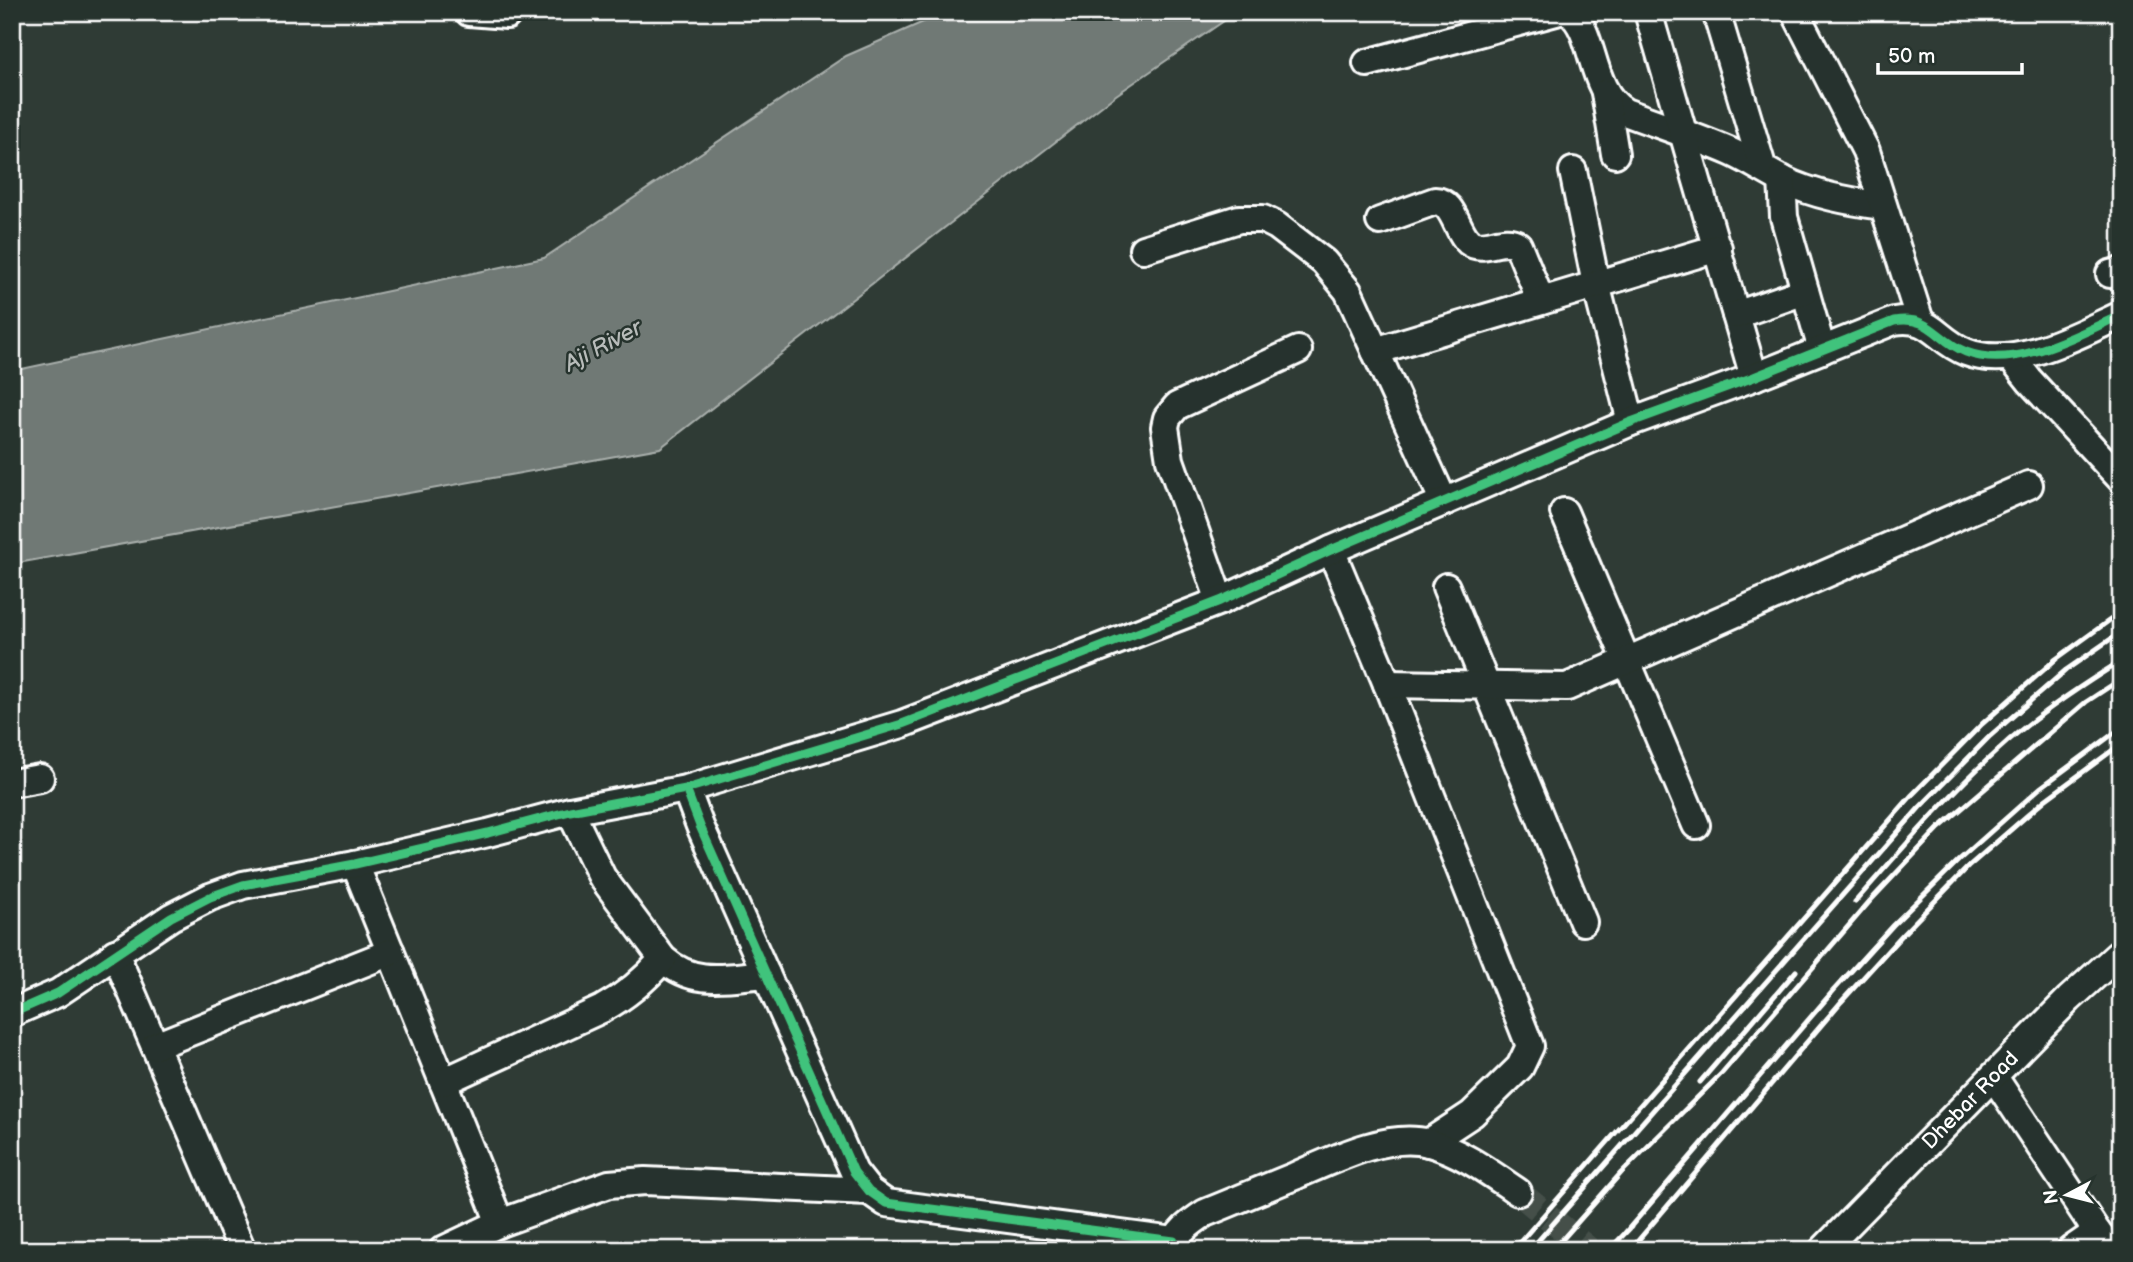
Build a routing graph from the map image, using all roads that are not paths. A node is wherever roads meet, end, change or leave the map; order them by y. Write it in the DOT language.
graph roads {
  1 [pos="469,12"];
  2 [pos="1556,12"];
  3 [pos="1569,12"];
  4 [pos="1648,12"];
  5 [pos="1716,12"];
  6 [pos="1795,12"];
  7 [pos="507,15"];
  8 [pos="1367,63"];
  9 [pos="1605,93"];
  10 [pos="1685,135"];
  11 [pos="1615,154"];
  12 [pos="1573,171"];
  13 [pos="1772,173"];
  14 [pos="1882,206"];
  15 [pos="1380,220"];
  16 [pos="1718,248"];
  17 [pos="1143,249"];
  18 [pos="1596,284"];
  19 [pos="1805,291"];
  20 [pos="1541,301"];
  21 [pos="1736,315"];
  22 [pos="2121,315"];
  23 [pos="1920,321"];
  24 [pos="1822,349"];
  25 [pos="1298,351"];
  26 [pos="1375,351"];
  27 [pos="2011,357"];
  28 [pos="1754,377"];
  29 [pos="1632,422"];
  30 [pos="2121,478"];
  31 [pos="2029,485"];
  32 [pos="1444,502"];
  33 [pos="1564,512"];
  34 [pos="1331,550"];
  35 [pos="1446,587"];
  36 [pos="1220,601"];
  37 [pos="1627,661"];
  38 [pos="1387,684"];
  39 [pos="1488,686"];
  40 [pos="40,778"];
  41 [pos="12,783"];
  42 [pos="686,789"];
  43 [pos="570,811"];
  44 [pos="1696,825"];
  45 [pos="355,864"];
  46 [pos="1583,922"];
  47 [pos="391,952"];
  48 [pos="2121,952"];
  49 [pos="115,953"];
  50 [pos="663,960"];
  51 [pos="766,974"];
  52 [pos="12,1013"];
  53 [pos="155,1046"];
  54 [pos="1994,1077"];
  55 [pos="443,1082"];
  56 [pos="1428,1143"];
  57 [pos="869,1191"];
  58 [pos="1518,1192"];
  59 [pos="500,1223"];
  60 [pos="2104,1241"];
  61 [pos="1173,1245"];
  62 [pos="242,1250"];
  63 [pos="443,1250"];
  64 [pos="1823,1250"];
  65 [pos="2071,1250"];
  1 -- 7 [label="street"];
  2 -- 8 [label="street"];
  3 -- 9 [label="street"];
  4 -- 10 [label="street"];
  5 -- 13 [label="street"];
  6 -- 14 [label="street"];
  9 -- 10 [label="street"];
  9 -- 11 [label="street"];
  10 -- 13 [label="street"];
  10 -- 16 [label="street"];
  12 -- 18 [label="street"];
  13 -- 14 [label="street"];
  13 -- 19 [label="street"];
  14 -- 23 [label="street"];
  15 -- 20 [label="street"];
  16 -- 18 [label="street"];
  16 -- 21 [label="street"];
  17 -- 26 [label="street"];
  18 -- 20 [label="street"];
  18 -- 29 [label="street"];
  19 -- 21 [label="street"];
  19 -- 24 [label="street"];
  20 -- 26 [label="street"];
  21 -- 28 [label="street"];
  22 -- 27 [label="street"];
  23 -- 24 [label="street"];
  23 -- 27 [label="street"];
  24 -- 28 [label="street"];
  25 -- 36 [label="street"];
  26 -- 32 [label="street"];
  27 -- 30 [label="street"];
  28 -- 29 [label="street"];
  29 -- 32 [label="street"];
  31 -- 37 [label="street"];
  32 -- 34 [label="street"];
  33 -- 37 [label="street"];
  34 -- 36 [label="street"];
  34 -- 38 [label="street"];
  35 -- 39 [label="street"];
  36 -- 42 [label="street"];
  37 -- 39 [label="street"];
  37 -- 44 [label="street"];
  38 -- 39 [label="street"];
  38 -- 56 [label="street"];
  39 -- 46 [label="street"];
  40 -- 41 [label="street"];
  42 -- 43 [label="street"];
  42 -- 51 [label="street"];
  43 -- 45 [label="street"];
  43 -- 50 [label="street"];
  45 -- 47 [label="street"];
  45 -- 49 [label="street"];
  47 -- 53 [label="street"];
  47 -- 55 [label="street"];
  48 -- 54 [label="street, Dhebar Road"];
  49 -- 52 [label="street"];
  49 -- 53 [label="street"];
  50 -- 51 [label="street"];
  50 -- 55 [label="street"];
  51 -- 57 [label="street"];
  53 -- 62 [label="street"];
  54 -- 60 [label="street"];
  54 -- 64 [label="street, Dhebar Road"];
  55 -- 59 [label="street"];
  56 -- 58 [label="street"];
  56 -- 61 [label="street"];
  57 -- 59 [label="street"];
  57 -- 61 [label="street"];
  59 -- 63 [label="street"];
  60 -- 65 [label="street"];
}
